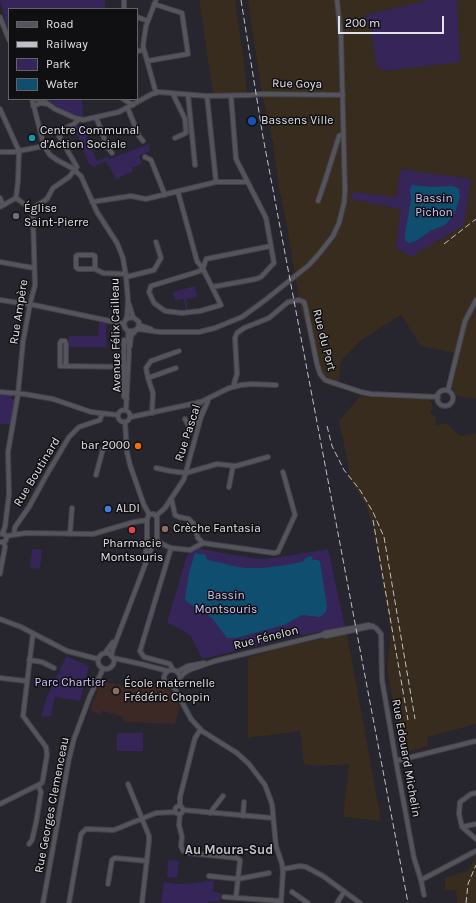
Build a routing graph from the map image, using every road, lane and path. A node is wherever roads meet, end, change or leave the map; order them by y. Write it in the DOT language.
graph roads {
  1 [pos="337,0"];
  2 [pos="155,2"];
  3 [pos="0,17"];
  4 [pos="138,17"];
  5 [pos="148,21"];
  6 [pos="8,37"];
  7 [pos="144,50"];
  8 [pos="138,51"];
  9 [pos="147,61"];
  10 [pos="156,93"];
  11 [pos="173,94"];
  12 [pos="188,95"];
  13 [pos="343,95"];
  14 [pos="207,96"];
  15 [pos="231,96"];
  16 [pos="32,100"];
  17 [pos="42,100"];
  18 [pos="125,100"];
  19 [pos="47,104"];
  20 [pos="133,105"];
  21 [pos="33,106"];
  22 [pos="0,109"];
  23 [pos="128,109"];
  24 [pos="96,117"];
  25 [pos="78,120"];
  26 [pos="343,134"];
  27 [pos="174,138"];
  28 [pos="143,140"];
  29 [pos="44,146"];
  30 [pos="19,150"];
  31 [pos="335,150"];
  32 [pos="0,152"];
  33 [pos="344,152"];
  34 [pos="112,153"];
  35 [pos="145,157"];
  36 [pos="195,165"];
  37 [pos="75,170"];
  38 [pos="216,182"];
  39 [pos="247,182"];
  40 [pos="178,192"];
  41 [pos="165,195"];
  42 [pos="0,198"];
  43 [pos="16,198"];
  44 [pos="318,201"];
  45 [pos="92,202"];
  46 [pos="2,206"];
  47 [pos="31,209"];
  48 [pos="156,242"];
  49 [pos="271,246"];
  50 [pos="0,262"];
  51 [pos="34,268"];
  52 [pos="95,269"];
  53 [pos="203,269"];
  54 [pos="126,276"];
  55 [pos="212,287"];
  56 [pos="0,300"];
  57 [pos="128,300"];
  58 [pos="476,300"];
  59 [pos="30,304"];
  60 [pos="133,317"];
  61 [pos="126,318"];
  62 [pos="124,324"];
  63 [pos="138,327"];
  64 [pos="128,331"];
  65 [pos="125,339"];
  66 [pos="179,351"];
  67 [pos="129,353"];
  68 [pos="66,366"];
  69 [pos="126,367"];
  70 [pos="176,368"];
  71 [pos="148,378"];
  72 [pos="276,386"];
  73 [pos="233,387"];
  74 [pos="448,390"];
  75 [pos="0,392"];
  76 [pos="18,394"];
  77 [pos="438,397"];
  78 [pos="208,399"];
  79 [pos="198,402"];
  80 [pos="126,410"];
  81 [pos="152,413"];
  82 [pos="102,414"];
  83 [pos="118,415"];
  84 [pos="131,417"];
  85 [pos="201,417"];
  86 [pos="186,419"];
  87 [pos="125,422"];
  88 [pos="199,422"];
  89 [pos="126,443"];
  90 [pos="268,458"];
  91 [pos="233,466"];
  92 [pos="156,468"];
  93 [pos="283,472"];
  94 [pos="186,473"];
  95 [pos="96,475"];
  96 [pos="229,487"];
  97 [pos="170,500"];
  98 [pos="72,508"];
  99 [pos="149,514"];
  100 [pos="156,516"];
  101 [pos="147,520"];
  102 [pos="3,534"];
  103 [pos="14,534"];
  104 [pos="70,534"];
  105 [pos="2,542"];
  106 [pos="153,543"];
  107 [pos="204,543"];
  108 [pos="171,548"];
  109 [pos="0,574"];
  110 [pos="0,619"];
  111 [pos="373,626"];
  112 [pos="33,633"];
  113 [pos="105,653"];
  114 [pos="98,659"];
  115 [pos="112,659"];
  116 [pos="29,660"];
  117 [pos="214,661"];
  118 [pos="54,668"];
  119 [pos="103,668"];
  120 [pos="171,672"];
  121 [pos="0,678"];
  122 [pos="180,678"];
  123 [pos="26,681"];
  124 [pos="178,683"];
  125 [pos="171,686"];
  126 [pos="181,702"];
  127 [pos="202,731"];
  128 [pos="476,741"];
  129 [pos="396,761"];
  130 [pos="128,784"];
  131 [pos="38,785"];
  132 [pos="476,793"];
  133 [pos="223,796"];
  134 [pos="244,802"];
  135 [pos="0,804"];
  136 [pos="179,811"];
  137 [pos="210,813"];
  138 [pos="243,816"];
  139 [pos="273,818"];
  140 [pos="142,819"];
  141 [pos="476,824"];
  142 [pos="462,827"];
  143 [pos="476,838"];
  144 [pos="29,844"];
  145 [pos="476,851"];
  146 [pos="147,861"];
  147 [pos="283,870"];
  148 [pos="269,873"];
  149 [pos="209,876"];
  150 [pos="238,879"];
  151 [pos="421,880"];
  152 [pos="108,884"];
  153 [pos="292,892"];
  154 [pos="344,892"];
  155 [pos="424,895"];
  156 [pos="224,897"];
  157 [pos="236,897"];
  158 [pos="281,902"];
  159 [pos="43,903"];
  160 [pos="69,903"];
  161 [pos="142,903"];
  162 [pos="308,903"];
  163 [pos="337,903"];
  164 [pos="360,903"];
  1 -- 13 [label="street"];
  2 -- 5 [label="street"];
  2 -- 9 [label="street"];
  3 -- 6 [label="street"];
  4 -- 5 [label="street"];
  5 -- 7 [label="street"];
  7 -- 8 [label="street"];
  7 -- 9 [label="street"];
  9 -- 10 [label="street"];
  10 -- 11 [label="street, Rue Goya"];
  10 -- 20 [label="street"];
  11 -- 12 [label="street, Rue Goya"];
  11 -- 27 [label="street"];
  12 -- 14 [label="street, Rue Goya"];
  12 -- 36 [label="street"];
  13 -- 15 [label="street, Rue Goya"];
  13 -- 26 [label="street"];
  14 -- 15 [label="street, Rue Goya"];
  14 -- 38 [label="street"];
  15 -- 39 [label="street"];
  16 -- 21 [label="street, Avenue Félix Cailleau"];
  17 -- 19 [label="street"];
  18 -- 20 [label="street"];
  19 -- 21 [label="street"];
  19 -- 25 [label="street"];
  20 -- 23 [label="street"];
  21 -- 29 [label="street, Avenue Félix Cailleau"];
  22 -- 30 [label="street"];
  23 -- 24 [label="street"];
  23 -- 28 [label="street"];
  24 -- 25 [label="street"];
  24 -- 34 [label="street"];
  25 -- 37 [label="street"];
  26 -- 31 [label="street"];
  26 -- 33 [label="street"];
  29 -- 30 [label="street"];
  29 -- 37 [label="street, Avenue Félix Cailleau"];
  30 -- 32 [label="street"];
  30 -- 43 [label="street"];
  31 -- 33 [label="street"];
  31 -- 44 [label="street"];
  33 -- 63 [label="street"];
  35 -- 41 [label="street"];
  37 -- 45 [label="street, Avenue Félix Cailleau"];
  37 -- 47 [label="street"];
  38 -- 39 [label="street"];
  38 -- 40 [label="street"];
  39 -- 49 [label="street"];
  40 -- 41 [label="street"];
  40 -- 53 [label="street"];
  41 -- 45 [label="street"];
  42 -- 46 [label="street"];
  43 -- 46 [label="street"];
  43 -- 47 [label="street"];
  45 -- 54 [label="street, Avenue Félix Cailleau"];
  47 -- 51 [label="street, Rue Ampère"];
  48 -- 54 [label="street"];
  49 -- 53 [label="street"];
  49 -- 55 [label="street"];
  50 -- 51 [label="street"];
  51 -- 59 [label="street, Rue Ampère"];
  52 -- 52 [label="street"];
  52 -- 54 [label="street"];
  53 -- 55 [label="street"];
  53 -- 55 [label="street"];
  54 -- 57 [label="street, Avenue Félix Cailleau"];
  56 -- 59 [label="street"];
  57 -- 60 [label="street"];
  57 -- 61 [label="street, Avenue Félix Cailleau"];
  58 -- 74 [label="street"];
  59 -- 62 [label="street"];
  59 -- 76 [label="street, Rue Ampère"];
  60 -- 61 [label="street"];
  60 -- 63 [label="street"];
  61 -- 62 [label="street, Avenue Félix Cailleau"];
  62 -- 64 [label="street, Avenue Félix Cailleau"];
  63 -- 64 [label="street"];
  63 -- 67 [label="street"];
  64 -- 65 [label="street, Avenue Félix Cailleau"];
  65 -- 67 [label="street, Avenue Félix Cailleau"];
  65 -- 69 [label="street"];
  66 -- 71 [label="street"];
  67 -- 69 [label="street, Avenue Félix Cailleau"];
  68 -- 68 [label="street"];
  68 -- 69 [label="street"];
  69 -- 80 [label="street, Avenue Félix Cailleau"];
  70 -- 71 [label="street"];
  71 -- 81 [label="street"];
  72 -- 73 [label="street"];
  73 -- 77 [label="street, Rue du Port"];
  73 -- 78 [label="street"];
  74 -- 77 [label="street"];
  74 -- 77 [label="street"];
  75 -- 76 [label="street"];
  76 -- 82 [label="street"];
  76 -- 102 [label="street, Rue Ampère"];
  78 -- 79 [label="street"];
  78 -- 85 [label="street, Rue Pascal"];
  79 -- 81 [label="street"];
  79 -- 85 [label="street"];
  80 -- 83 [label="street"];
  80 -- 84 [label="street"];
  81 -- 84 [label="street"];
  82 -- 83 [label="street"];
  82 -- 103 [label="street, Rue Boutinard"];
  83 -- 87 [label="street"];
  84 -- 87 [label="street"];
  85 -- 88 [label="street, Rue Pascal"];
  86 -- 88 [label="street"];
  87 -- 89 [label="street"];
  88 -- 94 [label="street, Rue Pascal"];
  89 -- 95 [label="street"];
  89 -- 99 [label="street"];
  90 -- 91 [label="street"];
  91 -- 94 [label="street"];
  91 -- 96 [label="street"];
  92 -- 94 [label="street, Rue Pascal"];
  93 -- 107 [label="street"];
  94 -- 97 [label="street, Rue Pascal"];
  97 -- 100 [label="street, Rue Pascal"];
  97 -- 107 [label="street"];
  98 -- 104 [label="street"];
  99 -- 100 [label="street"];
  99 -- 101 [label="street"];
  100 -- 106 [label="street"];
  101 -- 104 [label="street"];
  101 -- 106 [label="street"];
  102 -- 103 [label="street"];
  102 -- 105 [label="street, Rue Ampère"];
  103 -- 104 [label="street"];
  105 -- 109 [label="street, Rue Ampère"];
  106 -- 108 [label="street"];
  106 -- 113 [label="street"];
  106 -- 115 [label="street"];
  107 -- 108 [label="street"];
  108 -- 120 [label="street"];
  110 -- 112 [label="street"];
  111 -- 117 [label="street, Rue Fénelon"];
  111 -- 129 [label="street, Rue Edouard Michelin"];
  112 -- 114 [label="street"];
  112 -- 116 [label="street"];
  113 -- 114 [label="street"];
  113 -- 115 [label="street"];
  114 -- 119 [label="street"];
  115 -- 119 [label="street"];
  115 -- 120 [label="street"];
  116 -- 118 [label="street"];
  116 -- 123 [label="street"];
  117 -- 120 [label="street, Rue Fénelon"];
  117 -- 122 [label="street, Rue Fénelon"];
  119 -- 159 [label="street, Rue Georges Clemenceau"];
  120 -- 122 [label="street"];
  120 -- 125 [label="street"];
  121 -- 123 [label="street"];
  122 -- 124 [label="street"];
  123 -- 131 [label="street"];
  124 -- 125 [label="street"];
  124 -- 126 [label="street"];
  125 -- 126 [label="street"];
  126 -- 127 [label="street"];
  127 -- 136 [label="street"];
  127 -- 139 [label="street"];
  128 -- 129 [label="street"];
  129 -- 151 [label="street, Rue Edouard Michelin"];
  130 -- 140 [label="street"];
  131 -- 135 [label="street"];
  131 -- 144 [label="street"];
  132 -- 142 [label="street"];
  133 -- 137 [label="street"];
  134 -- 138 [label="street"];
  136 -- 137 [label="street"];
  136 -- 140 [label="street"];
  136 -- 150 [label="street"];
  137 -- 138 [label="street"];
  138 -- 139 [label="street"];
  139 -- 147 [label="street"];
  140 -- 146 [label="street"];
  140 -- 160 [label="street"];
  141 -- 142 [label="street"];
  142 -- 143 [label="street"];
  145 -- 151 [label="street"];
  146 -- 152 [label="street"];
  146 -- 161 [label="street"];
  147 -- 154 [label="street"];
  147 -- 158 [label="street"];
  148 -- 150 [label="street"];
  149 -- 150 [label="street"];
  150 -- 157 [label="street"];
  151 -- 155 [label="street, Rue Edouard Michelin"];
  153 -- 162 [label="street"];
  154 -- 163 [label="street"];
  154 -- 164 [label="street"];
  156 -- 157 [label="street"];
  157 -- 158 [label="street"];
}
